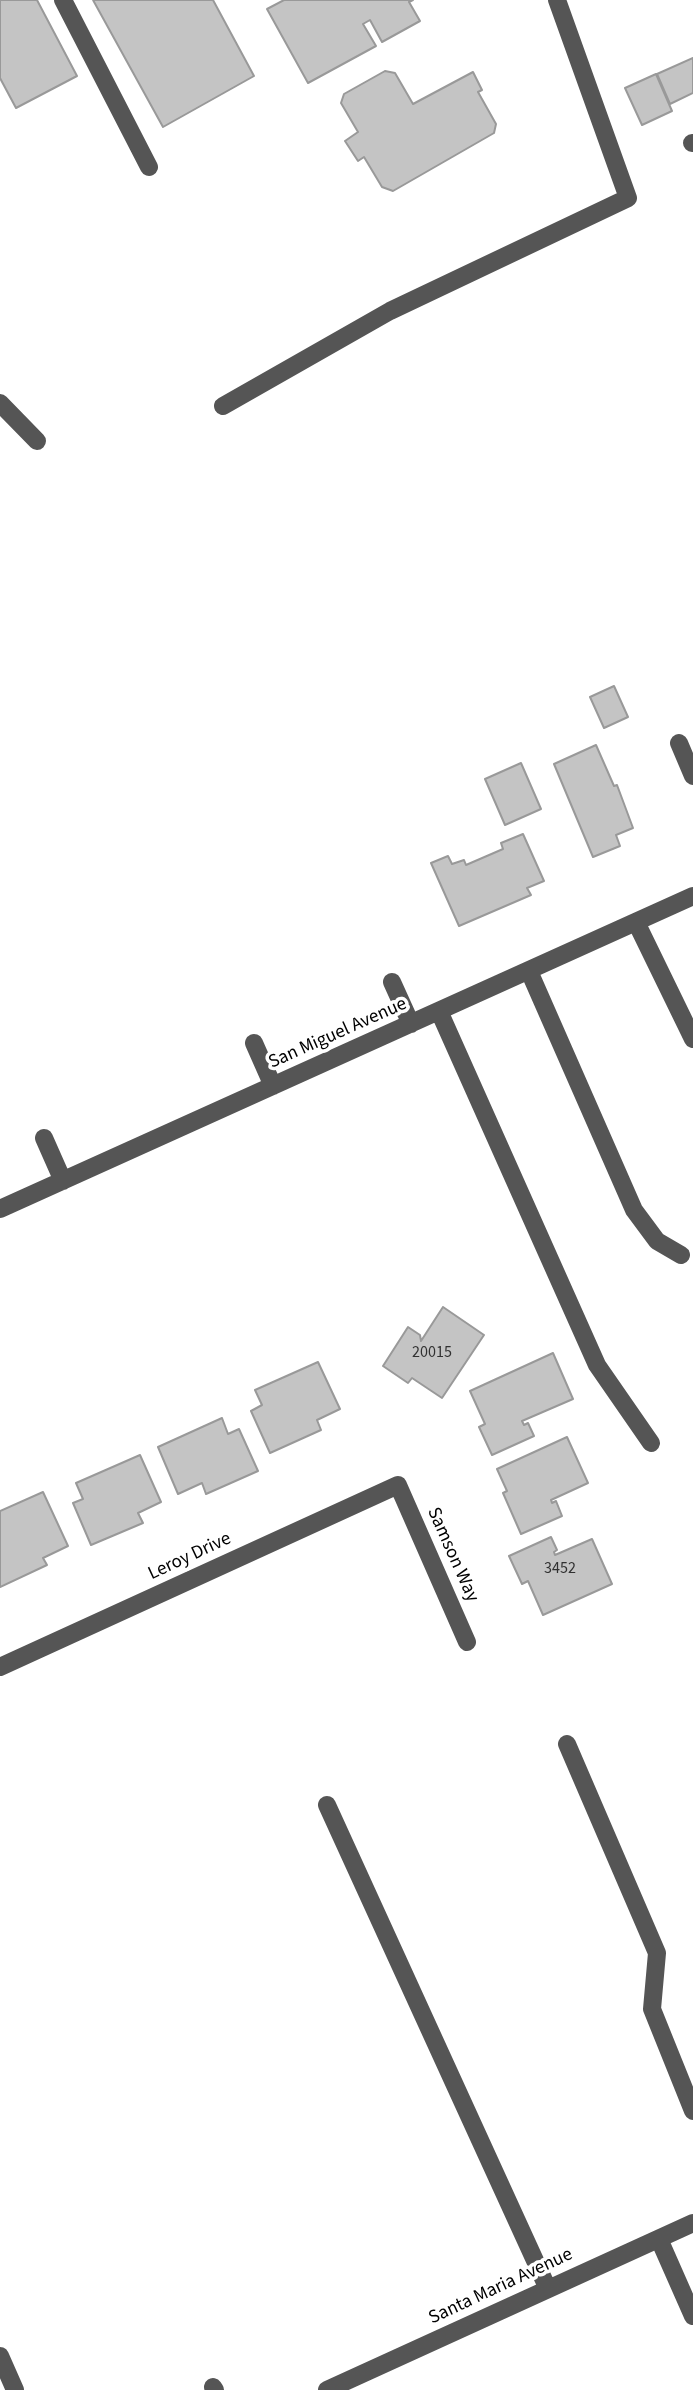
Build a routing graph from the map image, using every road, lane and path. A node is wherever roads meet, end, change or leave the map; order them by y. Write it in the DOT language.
graph roads {
  1 [pos="63,0"];
  2 [pos="557,0"];
  3 [pos="149,167"];
  4 [pos="0,403"];
  5 [pos="223,406"];
  6 [pos="37,441"];
  7 [pos="679,743"];
  8 [pos="693,776"];
  9 [pos="693,897"];
  10 [pos="636,922"];
  11 [pos="529,971"];
  12 [pos="392,982"];
  13 [pos="439,1011"];
  14 [pos="411,1024"];
  15 [pos="693,1039"];
  16 [pos="254,1043"];
  17 [pos="273,1086"];
  18 [pos="44,1138"];
  19 [pos="63,1181"];
  20 [pos="0,1209"];
  21 [pos="681,1255"];
  22 [pos="651,1443"];
  23 [pos="398,1485"];
  24 [pos="467,1642"];
  25 [pos="0,1667"];
  26 [pos="567,1744"];
  27 [pos="327,1805"];
  28 [pos="693,2112"];
  29 [pos="693,2223"];
  30 [pos="659,2239"];
  31 [pos="548,2289"];
  32 [pos="693,2316"];
  33 [pos="0,2357"];
  34 [pos="15,2390"];
  35 [pos="327,2390"];
  1 -- 3 [label="street"];
  2 -- 5 [label="street"];
  4 -- 6 [label="street"];
  7 -- 8 [label="street"];
  9 -- 10 [label="street, San Miguel Avenue"];
  10 -- 11 [label="street, San Miguel Avenue"];
  10 -- 15 [label="street"];
  11 -- 13 [label="street, San Miguel Avenue"];
  11 -- 21 [label="street"];
  12 -- 14 [label="street"];
  13 -- 14 [label="street, San Miguel Avenue"];
  13 -- 22 [label="street"];
  14 -- 17 [label="street, San Miguel Avenue"];
  16 -- 17 [label="street"];
  17 -- 19 [label="street, San Miguel Avenue"];
  18 -- 19 [label="street"];
  19 -- 20 [label="street, San Miguel Avenue"];
  23 -- 24 [label="street, Samson Way"];
  23 -- 25 [label="street, Leroy Drive"];
  26 -- 28 [label="street"];
  27 -- 31 [label="street"];
  29 -- 30 [label="street, Santa Maria Avenue"];
  30 -- 31 [label="street, Santa Maria Avenue"];
  30 -- 32 [label="street"];
  31 -- 35 [label="street, Santa Maria Avenue"];
  33 -- 34 [label="street"];
}
